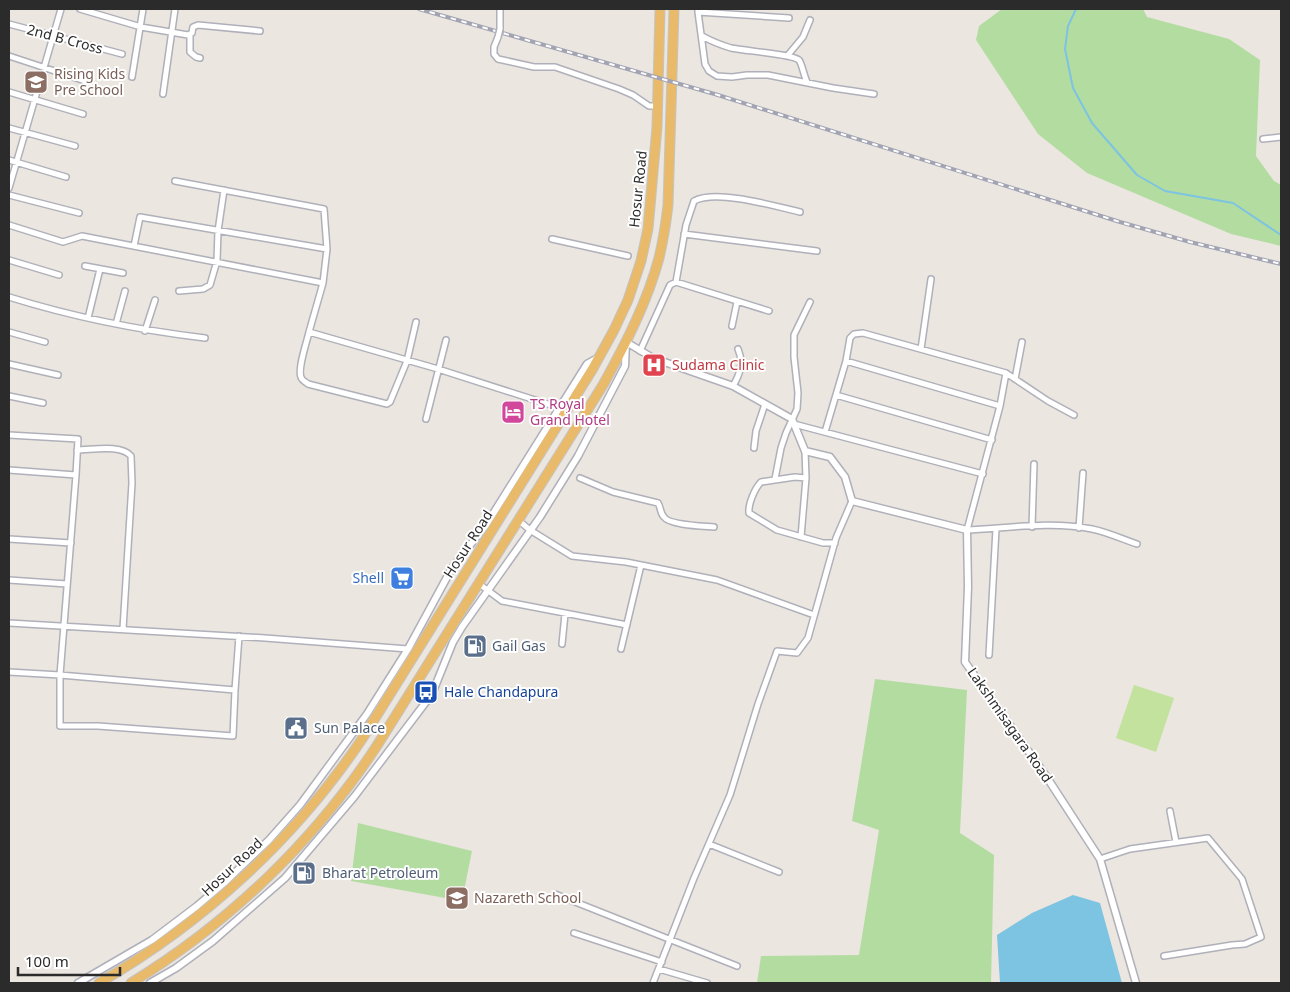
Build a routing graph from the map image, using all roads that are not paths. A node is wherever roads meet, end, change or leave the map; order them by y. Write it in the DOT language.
graph roads {
  1 [pos="61,9"];
  2 [pos="80,9"];
  3 [pos="143,9"];
  4 [pos="175,9"];
  5 [pos="500,9"];
  6 [pos="698,10"];
  7 [pos="660,11"];
  8 [pos="674,13"];
  9 [pos="789,18"];
  10 [pos="810,20"];
  11 [pos="9,24"];
  12 [pos="141,27"];
  13 [pos="260,31"];
  14 [pos="171,33"];
  15 [pos="190,34"];
  16 [pos="54,35"];
  17 [pos="702,36"];
  18 [pos="122,54"];
  19 [pos="788,55"];
  20 [pos="9,56"];
  21 [pos="200,58"];
  22 [pos="43,67"];
  23 [pos="132,77"];
  24 [pos="85,81"];
  25 [pos="807,82"];
  26 [pos="9,92"];
  27 [pos="163,94"];
  28 [pos="874,94"];
  29 [pos="34,99"];
  30 [pos="658,106"];
  31 [pos="82,114"];
  32 [pos="9,128"];
  33 [pos="24,132"];
  34 [pos="1281,137"];
  35 [pos="1263,139"];
  36 [pos="75,146"];
  37 [pos="9,160"];
  38 [pos="16,162"];
  39 [pos="66,176"];
  40 [pos="174,181"];
  41 [pos="9,188"];
  42 [pos="224,190"];
  43 [pos="9,195"];
  44 [pos="800,212"];
  45 [pos="79,213"];
  46 [pos="9,226"];
  47 [pos="218,231"];
  48 [pos="684,234"];
  49 [pos="552,239"];
  50 [pos="134,246"];
  51 [pos="327,248"];
  52 [pos="817,251"];
  53 [pos="628,256"];
  54 [pos="9,260"];
  55 [pos="217,262"];
  56 [pos="85,266"];
  57 [pos="100,268"];
  58 [pos="123,273"];
  59 [pos="59,275"];
  60 [pos="931,279"];
  61 [pos="676,282"];
  62 [pos="323,283"];
  63 [pos="179,291"];
  64 [pos="125,292"];
  65 [pos="9,297"];
  66 [pos="155,300"];
  67 [pos="737,302"];
  68 [pos="810,302"];
  69 [pos="769,312"];
  70 [pos="88,318"];
  71 [pos="416,322"];
  72 [pos="116,324"];
  73 [pos="732,326"];
  74 [pos="145,331"];
  75 [pos="9,332"];
  76 [pos="309,332"];
  77 [pos="205,338"];
  78 [pos="446,340"];
  79 [pos="45,342"];
  80 [pos="626,342"];
  81 [pos="1022,342"];
  82 [pos="738,349"];
  83 [pos="921,349"];
  84 [pos="640,351"];
  85 [pos="599,357"];
  86 [pos="407,361"];
  87 [pos="846,361"];
  88 [pos="9,364"];
  89 [pos="438,369"];
  90 [pos="1006,373"];
  91 [pos="58,375"];
  92 [pos="1015,379"];
  93 [pos="733,386"];
  94 [pos="836,395"];
  95 [pos="9,396"];
  96 [pos="43,402"];
  97 [pos="765,404"];
  98 [pos="1000,406"];
  99 [pos="560,408"];
  100 [pos="1074,415"];
  101 [pos="426,419"];
  102 [pos="793,421"];
  103 [pos="825,432"];
  104 [pos="9,435"];
  105 [pos="992,440"];
  106 [pos="754,448"];
  107 [pos="77,450"];
  108 [pos="805,451"];
  109 [pos="1034,464"];
  110 [pos="9,470"];
  111 [pos="1083,473"];
  112 [pos="983,474"];
  113 [pos="76,475"];
  114 [pos="580,478"];
  115 [pos="806,478"];
  116 [pos="775,479"];
  117 [pos="852,500"];
  118 [pos="518,520"];
  119 [pos="714,527"];
  120 [pos="1032,527"];
  121 [pos="1079,528"];
  122 [pos="996,529"];
  123 [pos="530,530"];
  124 [pos="967,530"];
  125 [pos="802,537"];
  126 [pos="9,539"];
  127 [pos="835,543"];
  128 [pos="71,544"];
  129 [pos="1137,544"];
  130 [pos="641,565"];
  131 [pos="9,580"];
  132 [pos="478,583"];
  133 [pos="67,584"];
  134 [pos="488,590"];
  135 [pos="565,614"];
  136 [pos="814,616"];
  137 [pos="9,623"];
  138 [pos="627,625"];
  139 [pos="63,626"];
  140 [pos="123,630"];
  141 [pos="239,636"];
  142 [pos="562,644"];
  143 [pos="408,649"];
  144 [pos="621,649"];
  145 [pos="989,655"];
  146 [pos="9,672"];
  147 [pos="60,675"];
  148 [pos="235,690"];
  149 [pos="1170,811"];
  150 [pos="1176,842"];
  151 [pos="709,844"];
  152 [pos="1100,859"];
  153 [pos="779,872"];
  154 [pos="555,894"];
  155 [pos="574,933"];
  156 [pos="670,939"];
  157 [pos="1164,956"];
  158 [pos="662,962"];
  159 [pos="737,966"];
  160 [pos="659,968"];
  161 [pos="78,983"];
  162 [pos="99,983"];
  163 [pos="131,983"];
  164 [pos="150,983"];
  165 [pos="653,983"];
  166 [pos="707,983"];
  167 [pos="1136,983"];
  1 -- 16 [label="street"];
  2 -- 12 [label="street"];
  3 -- 12 [label="street"];
  4 -- 14 [label="street"];
  5 -- 30 [label="street, bridge"];
  6 -- 9 [label="street"];
  6 -- 17 [label="street"];
  7 -- 30 [label="highway, Hosur Road"];
  8 -- 80 [label="highway, Hosur Road"];
  10 -- 19 [label="street"];
  11 -- 16 [label="street, 2nd B Cross"];
  12 -- 14 [label="street"];
  12 -- 23 [label="street"];
  13 -- 15 [label="street"];
  14 -- 15 [label="street"];
  14 -- 27 [label="street"];
  15 -- 21 [label="street"];
  16 -- 18 [label="street, 2nd B Cross"];
  16 -- 22 [label="street"];
  17 -- 19 [label="street"];
  17 -- 25 [label="street"];
  19 -- 25 [label="street"];
  20 -- 22 [label="street"];
  22 -- 24 [label="street"];
  22 -- 29 [label="street"];
  25 -- 28 [label="street"];
  26 -- 29 [label="street"];
  29 -- 31 [label="street"];
  29 -- 33 [label="street"];
  30 -- 85 [label="highway, Hosur Road"];
  32 -- 33 [label="street"];
  33 -- 36 [label="street"];
  33 -- 38 [label="street"];
  34 -- 35 [label="street"];
  37 -- 38 [label="street"];
  38 -- 39 [label="street"];
  38 -- 41 [label="street"];
  40 -- 42 [label="street"];
  42 -- 47 [label="street"];
  42 -- 51 [label="street"];
  43 -- 45 [label="street"];
  44 -- 48 [label="street"];
  46 -- 50 [label="street"];
  47 -- 50 [label="street"];
  47 -- 51 [label="street"];
  47 -- 55 [label="street"];
  48 -- 52 [label="street"];
  48 -- 61 [label="street"];
  49 -- 53 [label="street"];
  50 -- 55 [label="street"];
  51 -- 62 [label="street"];
  54 -- 59 [label="street"];
  55 -- 62 [label="street"];
  55 -- 63 [label="street"];
  56 -- 57 [label="street"];
  57 -- 58 [label="street"];
  57 -- 70 [label="street"];
  60 -- 83 [label="street"];
  61 -- 67 [label="street"];
  61 -- 84 [label="street"];
  62 -- 76 [label="street"];
  64 -- 72 [label="street"];
  65 -- 70 [label="street"];
  66 -- 74 [label="street"];
  67 -- 69 [label="street"];
  67 -- 73 [label="street"];
  68 -- 102 [label="street"];
  70 -- 72 [label="street"];
  71 -- 86 [label="street"];
  72 -- 74 [label="street"];
  74 -- 77 [label="street"];
  75 -- 79 [label="street"];
  76 -- 86 [label="street"];
  76 -- 86 [label="street"];
  78 -- 89 [label="street"];
  80 -- 84 [label="street"];
  80 -- 118 [label="highway, Hosur Road"];
  80 -- 123 [label="street"];
  81 -- 92 [label="street"];
  82 -- 93 [label="street"];
  83 -- 87 [label="street"];
  83 -- 90 [label="street"];
  84 -- 93 [label="street"];
  85 -- 99 [label="street"];
  85 -- 162 [label="highway, Hosur Road"];
  86 -- 89 [label="street"];
  87 -- 94 [label="street"];
  87 -- 98 [label="street"];
  88 -- 91 [label="street"];
  89 -- 99 [label="street"];
  89 -- 101 [label="street"];
  90 -- 92 [label="street"];
  90 -- 98 [label="street"];
  92 -- 100 [label="street"];
  93 -- 97 [label="street"];
  94 -- 103 [label="street"];
  94 -- 105 [label="street"];
  95 -- 96 [label="street"];
  97 -- 102 [label="street"];
  97 -- 106 [label="street"];
  98 -- 105 [label="street"];
  99 -- 143 [label="street"];
  102 -- 103 [label="street"];
  102 -- 108 [label="street"];
  102 -- 116 [label="street"];
  103 -- 112 [label="street"];
  104 -- 107 [label="street"];
  105 -- 112 [label="street"];
  107 -- 113 [label="street"];
  107 -- 140 [label="street"];
  108 -- 115 [label="street"];
  108 -- 117 [label="street"];
  109 -- 120 [label="street"];
  110 -- 113 [label="street"];
  111 -- 121 [label="street"];
  112 -- 124 [label="street"];
  113 -- 128 [label="street"];
  114 -- 119 [label="street"];
  115 -- 116 [label="street"];
  115 -- 125 [label="street"];
  116 -- 125 [label="street"];
  117 -- 124 [label="street"];
  117 -- 127 [label="street"];
  118 -- 123 [label="street"];
  118 -- 132 [label="highway, Hosur Road"];
  120 -- 121 [label="street"];
  120 -- 122 [label="street"];
  121 -- 129 [label="street"];
  122 -- 124 [label="street"];
  122 -- 145 [label="street"];
  123 -- 130 [label="street"];
  123 -- 134 [label="street"];
  124 -- 152 [label="street, Lakshmisagara Road"];
  125 -- 127 [label="street"];
  126 -- 128 [label="street"];
  127 -- 136 [label="street"];
  128 -- 133 [label="street"];
  130 -- 136 [label="street"];
  130 -- 138 [label="street"];
  131 -- 133 [label="street"];
  132 -- 134 [label="street"];
  132 -- 163 [label="highway, Hosur Road"];
  133 -- 139 [label="street"];
  134 -- 135 [label="street"];
  134 -- 164 [label="street"];
  135 -- 138 [label="street"];
  135 -- 142 [label="street"];
  136 -- 151 [label="street"];
  137 -- 139 [label="street"];
  138 -- 144 [label="street"];
  139 -- 140 [label="street"];
  139 -- 147 [label="street"];
  140 -- 141 [label="street"];
  141 -- 143 [label="street"];
  141 -- 148 [label="street"];
  143 -- 161 [label="street"];
  146 -- 147 [label="street"];
  147 -- 148 [label="street"];
  147 -- 148 [label="street"];
  149 -- 150 [label="street"];
  150 -- 152 [label="street"];
  150 -- 157 [label="street"];
  151 -- 153 [label="street"];
  151 -- 156 [label="street"];
  152 -- 167 [label="street, Lakshmisagara Road"];
  154 -- 156 [label="street"];
  155 -- 158 [label="street"];
  156 -- 158 [label="street"];
  156 -- 159 [label="street"];
  158 -- 160 [label="street"];
  160 -- 165 [label="street"];
  160 -- 166 [label="street"];
}
